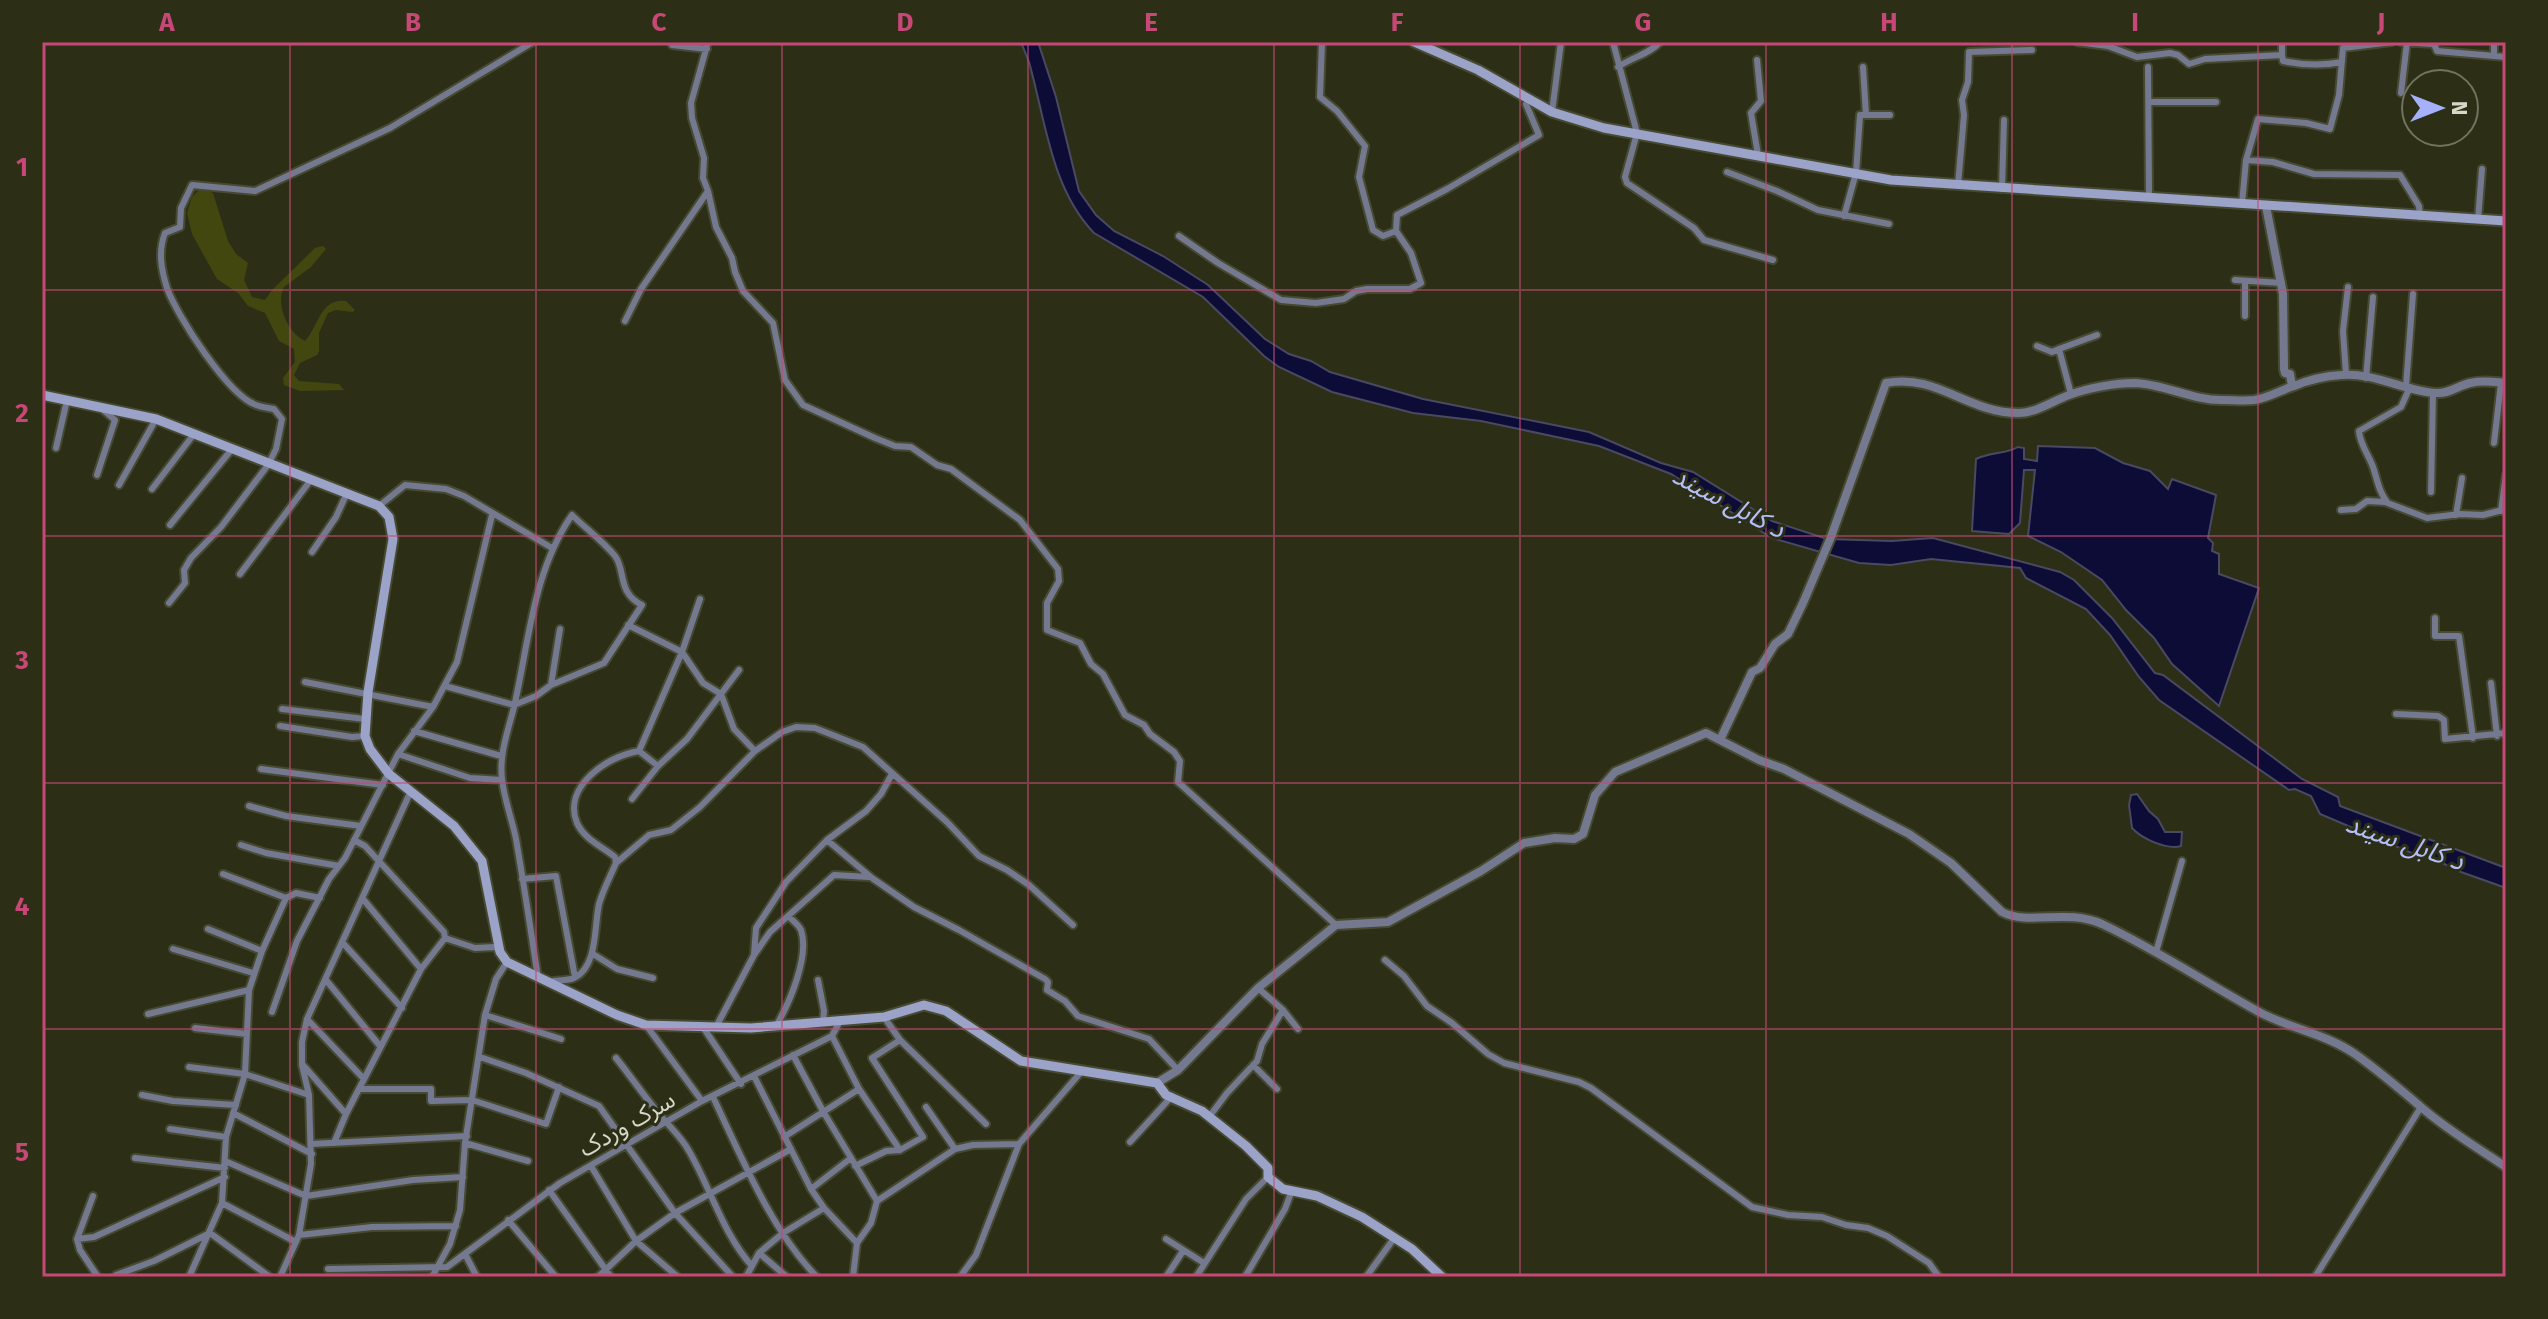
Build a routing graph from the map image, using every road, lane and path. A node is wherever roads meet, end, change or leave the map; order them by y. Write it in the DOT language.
graph roads {
  1 [pos="533,42"];
  2 [pos="1322,42"];
  3 [pos="1414,42"];
  4 [pos="1561,42"];
  5 [pos="1613,42"];
  6 [pos="1660,42"];
  7 [pos="2077,42"];
  8 [pos="2282,42"];
  9 [pos="2392,42"];
  10 [pos="2401,42"];
  11 [pos="2407,42"];
  12 [pos="2452,42"];
  13 [pos="2494,42"];
  14 [pos="2427,43"];
  15 [pos="2103,44"];
  16 [pos="672,45"];
  17 [pos="708,45"];
  18 [pos="2032,50"];
  19 [pos="2452,52"];
  20 [pos="2282,55"];
  21 [pos="2494,56"];
  22 [pos="2506,57"];
  23 [pos="1757,60"];
  24 [pos="2342,62"];
  25 [pos="1618,67"];
  26 [pos="1863,67"];
  27 [pos="2148,67"];
  28 [pos="2404,68"];
  29 [pos="1528,100"];
  30 [pos="2149,102"];
  31 [pos="2216,102"];
  32 [pos="1552,112"];
  33 [pos="1866,115"];
  34 [pos="1890,115"];
  35 [pos="2004,120"];
  36 [pos="1637,133"];
  37 [pos="1758,155"];
  38 [pos="2246,160"];
  39 [pos="2482,169"];
  40 [pos="1727,172"];
  41 [pos="1856,173"];
  42 [pos="1958,185"];
  43 [pos="2002,189"];
  44 [pos="708,191"];
  45 [pos="2149,198"];
  46 [pos="2242,204"];
  47 [pos="2266,206"];
  48 [pos="1844,216"];
  49 [pos="2420,217"];
  50 [pos="2478,220"];
  51 [pos="2506,221"];
  52 [pos="1889,224"];
  53 [pos="1396,231"];
  54 [pos="1179,236"];
  55 [pos="1773,260"];
  56 [pos="2235,280"];
  57 [pos="2245,281"];
  58 [pos="2282,283"];
  59 [pos="2348,287"];
  60 [pos="2413,294"];
  61 [pos="2373,297"];
  62 [pos="2245,316"];
  63 [pos="625,321"];
  64 [pos="2097,335"];
  65 [pos="2037,346"];
  66 [pos="2059,349"];
  67 [pos="2346,374"];
  68 [pos="2366,378"];
  69 [pos="2503,383"];
  70 [pos="2292,386"];
  71 [pos="2408,386"];
  72 [pos="2433,393"];
  73 [pos="2071,394"];
  74 [pos="42,395"];
  75 [pos="67,400"];
  76 [pos="99,406"];
  77 [pos="156,419"];
  78 [pos="194,434"];
  79 [pos="2494,443"];
  80 [pos="56,448"];
  81 [pos="232,449"];
  82 [pos="268,465"];
  83 [pos="97,475"];
  84 [pos="2506,475"];
  85 [pos="2462,478"];
  86 [pos="310,481"];
  87 [pos="119,485"];
  88 [pos="152,489"];
  89 [pos="2431,492"];
  90 [pos="346,495"];
  91 [pos="2387,503"];
  92 [pos="379,506"];
  93 [pos="2341,510"];
  94 [pos="2504,510"];
  95 [pos="492,515"];
  96 [pos="2456,515"];
  97 [pos="170,525"];
  98 [pos="552,548"];
  99 [pos="312,552"];
  100 [pos="240,574"];
  101 [pos="700,599"];
  102 [pos="169,603"];
  103 [pos="2435,618"];
  104 [pos="628,625"];
  105 [pos="560,629"];
  106 [pos="682,652"];
  107 [pos="739,670"];
  108 [pos="305,682"];
  109 [pos="2491,683"];
  110 [pos="551,685"];
  111 [pos="445,686"];
  112 [pos="368,692"];
  113 [pos="721,694"];
  114 [pos="514,705"];
  115 [pos="433,707"];
  116 [pos="282,709"];
  117 [pos="2396,714"];
  118 [pos="365,719"];
  119 [pos="280,726"];
  120 [pos="414,731"];
  121 [pos="2506,733"];
  122 [pos="365,736"];
  123 [pos="2497,736"];
  124 [pos="2473,738"];
  125 [pos="1720,740"];
  126 [pos="639,751"];
  127 [pos="755,751"];
  128 [pos="398,754"];
  129 [pos="501,756"];
  130 [pos="658,766"];
  131 [pos="261,769"];
  132 [pos="389,774"];
  133 [pos="892,774"];
  134 [pos="502,780"];
  135 [pos="383,785"];
  136 [pos="410,793"];
  137 [pos="632,799"];
  138 [pos="249,806"];
  139 [pos="361,826"];
  140 [pos="354,840"];
  141 [pos="827,840"];
  142 [pos="241,845"];
  143 [pos="378,861"];
  144 [pos="2182,861"];
  145 [pos="616,863"];
  146 [pos="339,866"];
  147 [pos="223,874"];
  148 [pos="872,878"];
  149 [pos="522,879"];
  150 [pos="286,898"];
  151 [pos="320,898"];
  152 [pos="363,899"];
  153 [pos="788,916"];
  154 [pos="1073,925"];
  155 [pos="1336,925"];
  156 [pos="208,929"];
  157 [pos="445,938"];
  158 [pos="342,942"];
  159 [pos="173,949"];
  160 [pos="262,951"];
  161 [pos="500,952"];
  162 [pos="2156,952"];
  163 [pos="593,954"];
  164 [pos="754,955"];
  165 [pos="1385,960"];
  166 [pos="507,962"];
  167 [pos="421,969"];
  168 [pos="253,973"];
  169 [pos="575,977"];
  170 [pos="653,978"];
  171 [pos="326,980"];
  172 [pos="542,980"];
  173 [pos="818,980"];
  174 [pos="1258,988"];
  175 [pos="249,990"];
  176 [pos="402,1008"];
  177 [pos="1283,1010"];
  178 [pos="272,1012"];
  179 [pos="148,1014"];
  180 [pos="485,1015"];
  181 [pos="884,1017"];
  182 [pos="307,1019"];
  183 [pos="840,1021"];
  184 [pos="823,1022"];
  185 [pos="646,1025"];
  186 [pos="702,1026"];
  187 [pos="776,1026"];
  188 [pos="716,1027"];
  189 [pos="195,1028"];
  190 [pos="1298,1029"];
  191 [pos="247,1034"];
  192 [pos="832,1036"];
  193 [pos="561,1039"];
  194 [pos="900,1040"];
  195 [pos="380,1046"];
  196 [pos="793,1055"];
  197 [pos="480,1057"];
  198 [pos="616,1058"];
  199 [pos="302,1065"];
  200 [pos="1253,1065"];
  201 [pos="189,1067"];
  202 [pos="1178,1070"];
  203 [pos="1081,1072"];
  204 [pos="245,1074"];
  205 [pos="754,1076"];
  206 [pos="364,1079"];
  207 [pos="1157,1083"];
  208 [pos="741,1084"];
  209 [pos="559,1087"];
  210 [pos="360,1089"];
  211 [pos="859,1089"];
  212 [pos="1277,1089"];
  213 [pos="142,1095"];
  214 [pos="309,1095"];
  215 [pos="1172,1096"];
  216 [pos="713,1097"];
  217 [pos="472,1100"];
  218 [pos="702,1101"];
  219 [pos="926,1107"];
  220 [pos="2421,1107"];
  221 [pos="235,1109"];
  222 [pos="824,1113"];
  223 [pos="346,1114"];
  224 [pos="1208,1118"];
  225 [pos="666,1122"];
  226 [pos="986,1124"];
  227 [pos="170,1129"];
  228 [pos="226,1137"];
  229 [pos="784,1137"];
  230 [pos="466,1140"];
  231 [pos="1130,1142"];
  232 [pos="334,1143"];
  233 [pos="311,1144"];
  234 [pos="1019,1144"];
  235 [pos="629,1145"];
  236 [pos="791,1149"];
  237 [pos="955,1149"];
  238 [pos="900,1150"];
  239 [pos="312,1154"];
  240 [pos="135,1158"];
  241 [pos="851,1158"];
  242 [pos="528,1161"];
  243 [pos="225,1164"];
  244 [pos="591,1166"];
  245 [pos="855,1166"];
  246 [pos="2506,1167"];
  247 [pos="749,1172"];
  248 [pos="225,1177"];
  249 [pos="463,1177"];
  250 [pos="1268,1177"];
  251 [pos="811,1189"];
  252 [pos="549,1190"];
  253 [pos="711,1193"];
  254 [pos="1291,1193"];
  255 [pos="93,1196"];
  256 [pos="306,1196"];
  257 [pos="877,1201"];
  258 [pos="222,1203"];
  259 [pos="824,1208"];
  260 [pos="675,1213"];
  261 [pos="508,1220"];
  262 [pos="456,1226"];
  263 [pos="210,1233"];
  264 [pos="783,1233"];
  265 [pos="1395,1237"];
  266 [pos="77,1239"];
  267 [pos="297,1239"];
  268 [pos="1166,1239"];
  269 [pos="636,1241"];
  270 [pos="857,1243"];
  271 [pos="1183,1251"];
  272 [pos="759,1253"];
  273 [pos="465,1254"];
  274 [pos="1204,1263"];
  275 [pos="752,1266"];
  276 [pos="436,1268"];
  277 [pos="328,1269"];
  278 [pos="605,1271"];
  279 [pos="191,1274"];
  280 [pos="116,1275"];
  281 [pos="98,1277"];
  282 [pos="199,1277"];
  283 [pos="270,1277"];
  284 [pos="280,1277"];
  285 [pos="432,1277"];
  286 [pos="477,1277"];
  287 [pos="556,1277"];
  288 [pos="598,1277"];
  289 [pos="611,1277"];
  290 [pos="678,1277"];
  291 [pos="733,1277"];
  292 [pos="746,1277"];
  293 [pos="787,1277"];
  294 [pos="817,1277"];
  295 [pos="853,1277"];
  296 [pos="960,1277"];
  297 [pos="1166,1277"];
  298 [pos="1196,1277"];
  299 [pos="1245,1277"];
  300 [pos="1366,1277"];
  301 [pos="1442,1277"];
  302 [pos="1939,1277"];
  303 [pos="2315,1277"];
  1 -- 82 [label="street"];
  2 -- 53 [label="street"];
  3 -- 29 [label="main road"];
  4 -- 32 [label="street"];
  5 -- 25 [label="street"];
  6 -- 25 [label="street"];
  7 -- 15 [label="street"];
  8 -- 20 [label="street"];
  9 -- 24 [label="street"];
  10 -- 11 [label="street"];
  11 -- 14 [label="street"];
  11 -- 28 [label="street"];
  12 -- 19 [label="street"];
  13 -- 21 [label="street"];
  14 -- 19 [label="street"];
  15 -- 20 [label="street"];
  16 -- 17 [label="street"];
  17 -- 44 [label="street"];
  18 -- 42 [label="street"];
  19 -- 21 [label="street"];
  20 -- 24 [label="street"];
  21 -- 22 [label="street"];
  23 -- 37 [label="street"];
  24 -- 38 [label="street"];
  25 -- 36 [label="street"];
  26 -- 33 [label="street"];
  27 -- 30 [label="street"];
  29 -- 32 [label="main road"];
  29 -- 53 [label="street"];
  30 -- 31 [label="street"];
  30 -- 45 [label="street"];
  32 -- 36 [label="main road"];
  33 -- 34 [label="street"];
  33 -- 41 [label="street"];
  35 -- 43 [label="street"];
  36 -- 37 [label="main road"];
  36 -- 55 [label="street"];
  37 -- 41 [label="main road"];
  38 -- 46 [label="street"];
  38 -- 49 [label="street"];
  39 -- 50 [label="street"];
  40 -- 48 [label="street"];
  41 -- 42 [label="main road"];
  41 -- 48 [label="street"];
  42 -- 43 [label="main road"];
  43 -- 45 [label="main road"];
  44 -- 63 [label="street"];
  44 -- 155 [label="street"];
  45 -- 46 [label="main road"];
  46 -- 47 [label="main road"];
  47 -- 49 [label="main road"];
  47 -- 58 [label="street"];
  48 -- 52 [label="street"];
  49 -- 50 [label="main road"];
  50 -- 51 [label="main road"];
  53 -- 54 [label="street"];
  56 -- 57 [label="street"];
  57 -- 58 [label="street"];
  57 -- 62 [label="street"];
  58 -- 70 [label="street"];
  59 -- 67 [label="street"];
  60 -- 71 [label="street"];
  61 -- 68 [label="street"];
  64 -- 66 [label="street"];
  65 -- 66 [label="street"];
  66 -- 73 [label="street"];
  67 -- 68 [label="street"];
  67 -- 70 [label="street"];
  68 -- 71 [label="street"];
  69 -- 72 [label="street"];
  69 -- 79 [label="street"];
  70 -- 73 [label="street"];
  71 -- 72 [label="street"];
  71 -- 91 [label="street"];
  72 -- 89 [label="street"];
  73 -- 125 [label="street"];
  74 -- 75 [label="main road"];
  75 -- 76 [label="main road"];
  75 -- 80 [label="street"];
  76 -- 77 [label="main road"];
  76 -- 83 [label="street"];
  77 -- 78 [label="main road"];
  77 -- 87 [label="street"];
  78 -- 81 [label="main road"];
  78 -- 88 [label="street"];
  81 -- 82 [label="main road"];
  81 -- 97 [label="street"];
  82 -- 86 [label="main road"];
  82 -- 102 [label="street"];
  84 -- 94 [label="street"];
  85 -- 96 [label="street"];
  86 -- 90 [label="main road"];
  86 -- 100 [label="street"];
  90 -- 92 [label="main road"];
  90 -- 99 [label="street"];
  91 -- 93 [label="street"];
  91 -- 96 [label="street"];
  92 -- 95 [label="street"];
  92 -- 112 [label="main road"];
  94 -- 96 [label="street"];
  95 -- 98 [label="street"];
  95 -- 111 [label="street"];
  98 -- 104 [label="street"];
  98 -- 114 [label="street"];
  101 -- 106 [label="street"];
  103 -- 124 [label="street"];
  104 -- 106 [label="street"];
  104 -- 110 [label="street"];
  105 -- 110 [label="street"];
  106 -- 113 [label="street"];
  106 -- 126 [label="street"];
  107 -- 113 [label="street"];
  108 -- 112 [label="street"];
  109 -- 123 [label="street"];
  110 -- 114 [label="street"];
  111 -- 114 [label="street"];
  111 -- 115 [label="street"];
  112 -- 115 [label="street"];
  112 -- 118 [label="main road"];
  113 -- 127 [label="street"];
  113 -- 130 [label="street"];
  114 -- 129 [label="street"];
  115 -- 120 [label="street"];
  116 -- 118 [label="street"];
  117 -- 124 [label="street"];
  118 -- 122 [label="main road"];
  119 -- 122 [label="street"];
  120 -- 128 [label="street"];
  120 -- 129 [label="street"];
  121 -- 123 [label="street"];
  122 -- 132 [label="main road"];
  123 -- 124 [label="street"];
  125 -- 155 [label="street"];
  125 -- 162 [label="street"];
  126 -- 130 [label="street"];
  126 -- 145 [label="street"];
  127 -- 133 [label="street"];
  127 -- 145 [label="street"];
  128 -- 132 [label="street"];
  128 -- 134 [label="street"];
  129 -- 134 [label="street"];
  130 -- 137 [label="street"];
  131 -- 135 [label="street"];
  132 -- 135 [label="street"];
  132 -- 136 [label="main road"];
  133 -- 141 [label="street"];
  133 -- 154 [label="street"];
  134 -- 149 [label="street"];
  135 -- 139 [label="street"];
  136 -- 143 [label="street"];
  136 -- 161 [label="main road"];
  138 -- 139 [label="street"];
  139 -- 140 [label="street"];
  140 -- 143 [label="street"];
  140 -- 146 [label="street"];
  141 -- 148 [label="street"];
  141 -- 164 [label="street"];
  142 -- 146 [label="street"];
  143 -- 152 [label="street"];
  143 -- 157 [label="street"];
  144 -- 162 [label="street"];
  145 -- 163 [label="street"];
  146 -- 151 [label="street"];
  147 -- 150 [label="street"];
  148 -- 153 [label="street"];
  148 -- 202 [label="street"];
  149 -- 169 [label="street"];
  149 -- 172 [label="street"];
  150 -- 151 [label="street"];
  150 -- 160 [label="street"];
  151 -- 178 [label="street"];
  152 -- 158 [label="street"];
  152 -- 167 [label="street"];
  153 -- 164 [label="street"];
  153 -- 187 [label="street"];
  155 -- 174 [label="street"];
  156 -- 160 [label="street"];
  157 -- 161 [label="street"];
  157 -- 167 [label="street"];
  158 -- 171 [label="street"];
  158 -- 176 [label="street"];
  159 -- 168 [label="street"];
  160 -- 168 [label="street"];
  161 -- 166 [label="main road"];
  162 -- 220 [label="street"];
  163 -- 169 [label="street"];
  163 -- 170 [label="street"];
  164 -- 188 [label="street"];
  165 -- 302 [label="street"];
  166 -- 172 [label="main road"];
  166 -- 180 [label="street"];
  167 -- 176 [label="street"];
  168 -- 175 [label="street"];
  169 -- 172 [label="street"];
  171 -- 182 [label="street"];
  171 -- 195 [label="street"];
  172 -- 185 [label="main road"];
  173 -- 184 [label="street"];
  174 -- 177 [label="street"];
  174 -- 202 [label="street"];
  175 -- 179 [label="street"];
  175 -- 191 [label="street"];
  176 -- 195 [label="street"];
  177 -- 190 [label="street"];
  177 -- 200 [label="street"];
  180 -- 193 [label="street"];
  180 -- 197 [label="street"];
  181 -- 183 [label="main road"];
  181 -- 194 [label="street"];
  181 -- 203 [label="main road"];
  182 -- 199 [label="street"];
  182 -- 206 [label="street"];
  183 -- 184 [label="main road"];
  183 -- 192 [label="street"];
  184 -- 187 [label="main road"];
  185 -- 186 [label="main road"];
  185 -- 218 [label="street"];
  186 -- 188 [label="main road"];
  186 -- 208 [label="street"];
  187 -- 188 [label="main road"];
  189 -- 191 [label="street"];
  191 -- 204 [label="street"];
  192 -- 196 [label="street, سرک وردک"];
  192 -- 211 [label="street"];
  194 -- 226 [label="street"];
  194 -- 238 [label="street"];
  195 -- 206 [label="street"];
  196 -- 205 [label="street, سرک وردک"];
  196 -- 222 [label="street"];
  197 -- 209 [label="street"];
  197 -- 217 [label="street"];
  198 -- 225 [label="street"];
  199 -- 214 [label="street"];
  199 -- 223 [label="street"];
  200 -- 212 [label="street"];
  200 -- 224 [label="street"];
  201 -- 204 [label="street"];
  202 -- 207 [label="street"];
  203 -- 207 [label="main road"];
  203 -- 234 [label="street"];
  204 -- 214 [label="street"];
  204 -- 221 [label="street"];
  205 -- 208 [label="street, سرک وردک"];
  205 -- 229 [label="street"];
  206 -- 210 [label="street"];
  207 -- 215 [label="main road"];
  208 -- 216 [label="street, سرک وردک"];
  209 -- 217 [label="street"];
  209 -- 235 [label="street"];
  210 -- 217 [label="street"];
  210 -- 223 [label="street"];
  211 -- 222 [label="street"];
  211 -- 238 [label="street"];
  213 -- 221 [label="street"];
  214 -- 233 [label="street"];
  215 -- 224 [label="main road"];
  215 -- 231 [label="street"];
  216 -- 218 [label="street, سرک وردک"];
  216 -- 247 [label="street"];
  217 -- 230 [label="street"];
  218 -- 225 [label="street, سرک وردک"];
  219 -- 237 [label="street"];
  220 -- 246 [label="street"];
  220 -- 303 [label="street"];
  221 -- 228 [label="street"];
  221 -- 239 [label="street"];
  222 -- 229 [label="street"];
  222 -- 241 [label="street"];
  223 -- 232 [label="street"];
  224 -- 250 [label="main road"];
  225 -- 235 [label="street, سرک وردک"];
  225 -- 253 [label="street"];
  227 -- 228 [label="street"];
  228 -- 243 [label="street"];
  229 -- 236 [label="street"];
  230 -- 232 [label="street"];
  230 -- 242 [label="street"];
  230 -- 249 [label="street"];
  232 -- 233 [label="street"];
  233 -- 239 [label="street"];
  234 -- 237 [label="street"];
  234 -- 296 [label="street"];
  235 -- 244 [label="street, سرک وردک"];
  235 -- 260 [label="street"];
  236 -- 247 [label="street"];
  236 -- 251 [label="street"];
  237 -- 257 [label="street"];
  238 -- 245 [label="street"];
  239 -- 256 [label="street"];
  240 -- 243 [label="street"];
  241 -- 245 [label="street"];
  241 -- 251 [label="street"];
  243 -- 248 [label="street"];
  243 -- 256 [label="street"];
  244 -- 252 [label="street, سرک وردک"];
  244 -- 269 [label="street"];
  245 -- 257 [label="street"];
  247 -- 253 [label="street"];
  247 -- 264 [label="street"];
  248 -- 258 [label="street"];
  248 -- 266 [label="street"];
  249 -- 256 [label="street"];
  249 -- 262 [label="street"];
  250 -- 254 [label="main road"];
  250 -- 274 [label="street"];
  251 -- 259 [label="street"];
  252 -- 261 [label="street, سرک وردک"];
  252 -- 278 [label="street"];
  253 -- 260 [label="street"];
  253 -- 275 [label="street"];
  254 -- 265 [label="main road"];
  254 -- 299 [label="street"];
  255 -- 266 [label="street"];
  256 -- 267 [label="street"];
  257 -- 270 [label="street"];
  258 -- 263 [label="street"];
  258 -- 267 [label="street"];
  259 -- 264 [label="street"];
  259 -- 270 [label="street"];
  260 -- 269 [label="street"];
  260 -- 291 [label="street"];
  261 -- 273 [label="street, سرک وردک"];
  261 -- 287 [label="street"];
  262 -- 267 [label="street"];
  262 -- 276 [label="street"];
  263 -- 279 [label="street"];
  263 -- 280 [label="street"];
  263 -- 283 [label="street"];
  264 -- 272 [label="street"];
  264 -- 294 [label="street"];
  265 -- 300 [label="street"];
  265 -- 301 [label="main road"];
  266 -- 281 [label="street"];
  267 -- 284 [label="street"];
  268 -- 271 [label="street"];
  269 -- 278 [label="street"];
  269 -- 290 [label="street"];
  270 -- 295 [label="street"];
  271 -- 274 [label="street"];
  271 -- 297 [label="street"];
  272 -- 275 [label="street"];
  272 -- 293 [label="street"];
  273 -- 276 [label="street, سرک وردک"];
  273 -- 286 [label="street"];
  274 -- 298 [label="street"];
  275 -- 292 [label="street"];
  276 -- 277 [label="street"];
  276 -- 285 [label="street"];
  278 -- 288 [label="street"];
  278 -- 289 [label="street"];
  279 -- 282 [label="street"];
}
